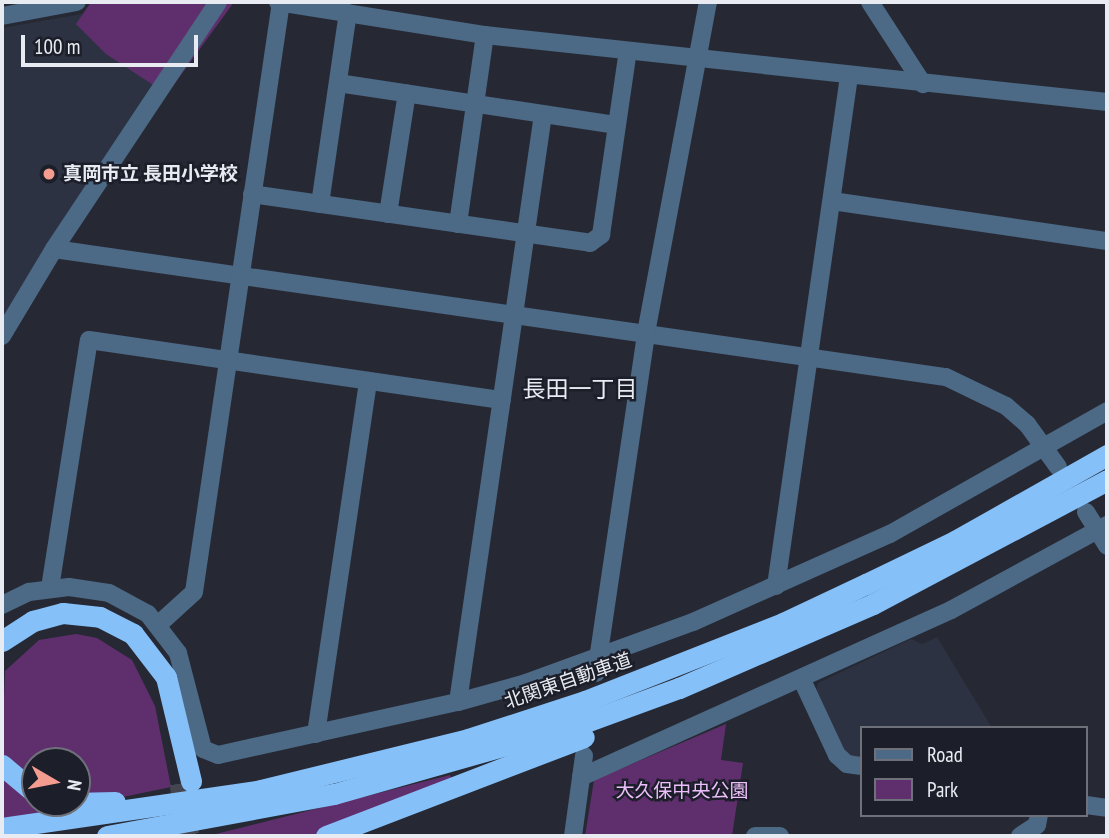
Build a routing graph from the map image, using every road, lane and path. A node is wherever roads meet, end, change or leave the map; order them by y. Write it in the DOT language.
graph roads {
  1 [pos="77,2"];
  2 [pos="218,2"];
  3 [pos="280,2"];
  4 [pos="708,2"];
  5 [pos="870,2"];
  6 [pos="348,13"];
  7 [pos="2,16"];
  8 [pos="485,35"];
  9 [pos="628,51"];
  10 [pos="698,60"];
  11 [pos="849,76"];
  12 [pos="338,83"];
  13 [pos="923,84"];
  14 [pos="407,93"];
  15 [pos="1107,102"];
  16 [pos="475,103"];
  17 [pos="543,114"];
  18 [pos="617,125"];
  19 [pos="252,194"];
  20 [pos="832,201"];
  21 [pos="320,204"];
  22 [pos="388,214"];
  23 [pos="458,224"];
  24 [pos="526,234"];
  25 [pos="1107,241"];
  26 [pos="54,249"];
  27 [pos="241,275"];
  28 [pos="514,314"];
  29 [pos="646,333"];
  30 [pos="2,336"];
  31 [pos="810,356"];
  32 [pos="228,361"];
  33 [pos="368,381"];
  34 [pos="502,400"];
  35 [pos="1107,411"];
  36 [pos="1045,449"];
  37 [pos="1107,455"];
  38 [pos="1058,467"];
  39 [pos="1107,480"];
  40 [pos="1086,512"];
  41 [pos="1104,534"];
  42 [pos="776,586"];
  43 [pos="50,588"];
  44 [pos="2,605"];
  45 [pos="159,624"];
  46 [pos="2,641"];
  47 [pos="789,642"];
  48 [pos="2,658"];
  49 [pos="597,664"];
  50 [pos="802,680"];
  51 [pos="458,702"];
  52 [pos="316,734"];
  53 [pos="584,756"];
  54 [pos="388,760"];
  55 [pos="2,765"];
  56 [pos="860,766"];
  57 [pos="581,777"];
  58 [pos="21,781"];
  59 [pos="91,802"];
  60 [pos="1088,805"];
  61 [pos="1107,808"];
  62 [pos="1039,817"];
  63 [pos="2,828"];
  64 [pos="107,836"];
  65 [pos="326,836"];
  66 [pos="573,836"];
  67 [pos="755,836"];
  68 [pos="780,836"];
  69 [pos="1020,836"];
  1 -- 7 [label="street"];
  2 -- 26 [label="street"];
  3 -- 6 [label="street"];
  3 -- 19 [label="street"];
  4 -- 10 [label="street"];
  5 -- 13 [label="street"];
  6 -- 8 [label="street"];
  6 -- 12 [label="street"];
  8 -- 9 [label="street"];
  8 -- 16 [label="street"];
  9 -- 10 [label="street"];
  9 -- 18 [label="street"];
  10 -- 11 [label="street"];
  10 -- 29 [label="street"];
  11 -- 13 [label="street"];
  11 -- 20 [label="street"];
  12 -- 14 [label="street"];
  12 -- 21 [label="street"];
  13 -- 15 [label="street"];
  14 -- 16 [label="street"];
  14 -- 22 [label="street"];
  16 -- 17 [label="street"];
  16 -- 23 [label="street"];
  17 -- 18 [label="street"];
  17 -- 24 [label="street"];
  18 -- 24 [label="street"];
  19 -- 21 [label="street"];
  19 -- 27 [label="street"];
  20 -- 25 [label="street"];
  20 -- 31 [label="street"];
  21 -- 22 [label="street"];
  22 -- 23 [label="street"];
  23 -- 24 [label="street"];
  24 -- 28 [label="street"];
  26 -- 27 [label="street"];
  26 -- 30 [label="street"];
  27 -- 28 [label="street"];
  27 -- 32 [label="street"];
  28 -- 29 [label="street"];
  28 -- 34 [label="street"];
  29 -- 31 [label="street"];
  29 -- 49 [label="street"];
  31 -- 36 [label="street"];
  31 -- 42 [label="street"];
  32 -- 33 [label="street"];
  32 -- 43 [label="street"];
  32 -- 45 [label="street"];
  33 -- 34 [label="street"];
  33 -- 52 [label="street"];
  34 -- 51 [label="street"];
  35 -- 36 [label="street"];
  36 -- 38 [label="street"];
  36 -- 42 [label="street"];
  37 -- 54 [label="highway, 北関東自動車道"];
  39 -- 47 [label="highway"];
  40 -- 41 [label="street"];
  41 -- 50 [label="street"];
  42 -- 49 [label="street"];
  43 -- 44 [label="street"];
  43 -- 45 [label="street"];
  45 -- 52 [label="street"];
  46 -- 48 [label="highway"];
  47 -- 64 [label="highway"];
  47 -- 65 [label="highway"];
  49 -- 51 [label="street"];
  50 -- 56 [label="street"];
  50 -- 57 [label="street"];
  51 -- 52 [label="street"];
  53 -- 57 [label="street"];
  54 -- 59 [label="highway"];
  54 -- 63 [label="highway, 北関東自動車道"];
  55 -- 58 [label="highway"];
  57 -- 66 [label="street"];
  60 -- 61 [label="street"];
  62 -- 69 [label="street"];
  67 -- 68 [label="street"];
}
